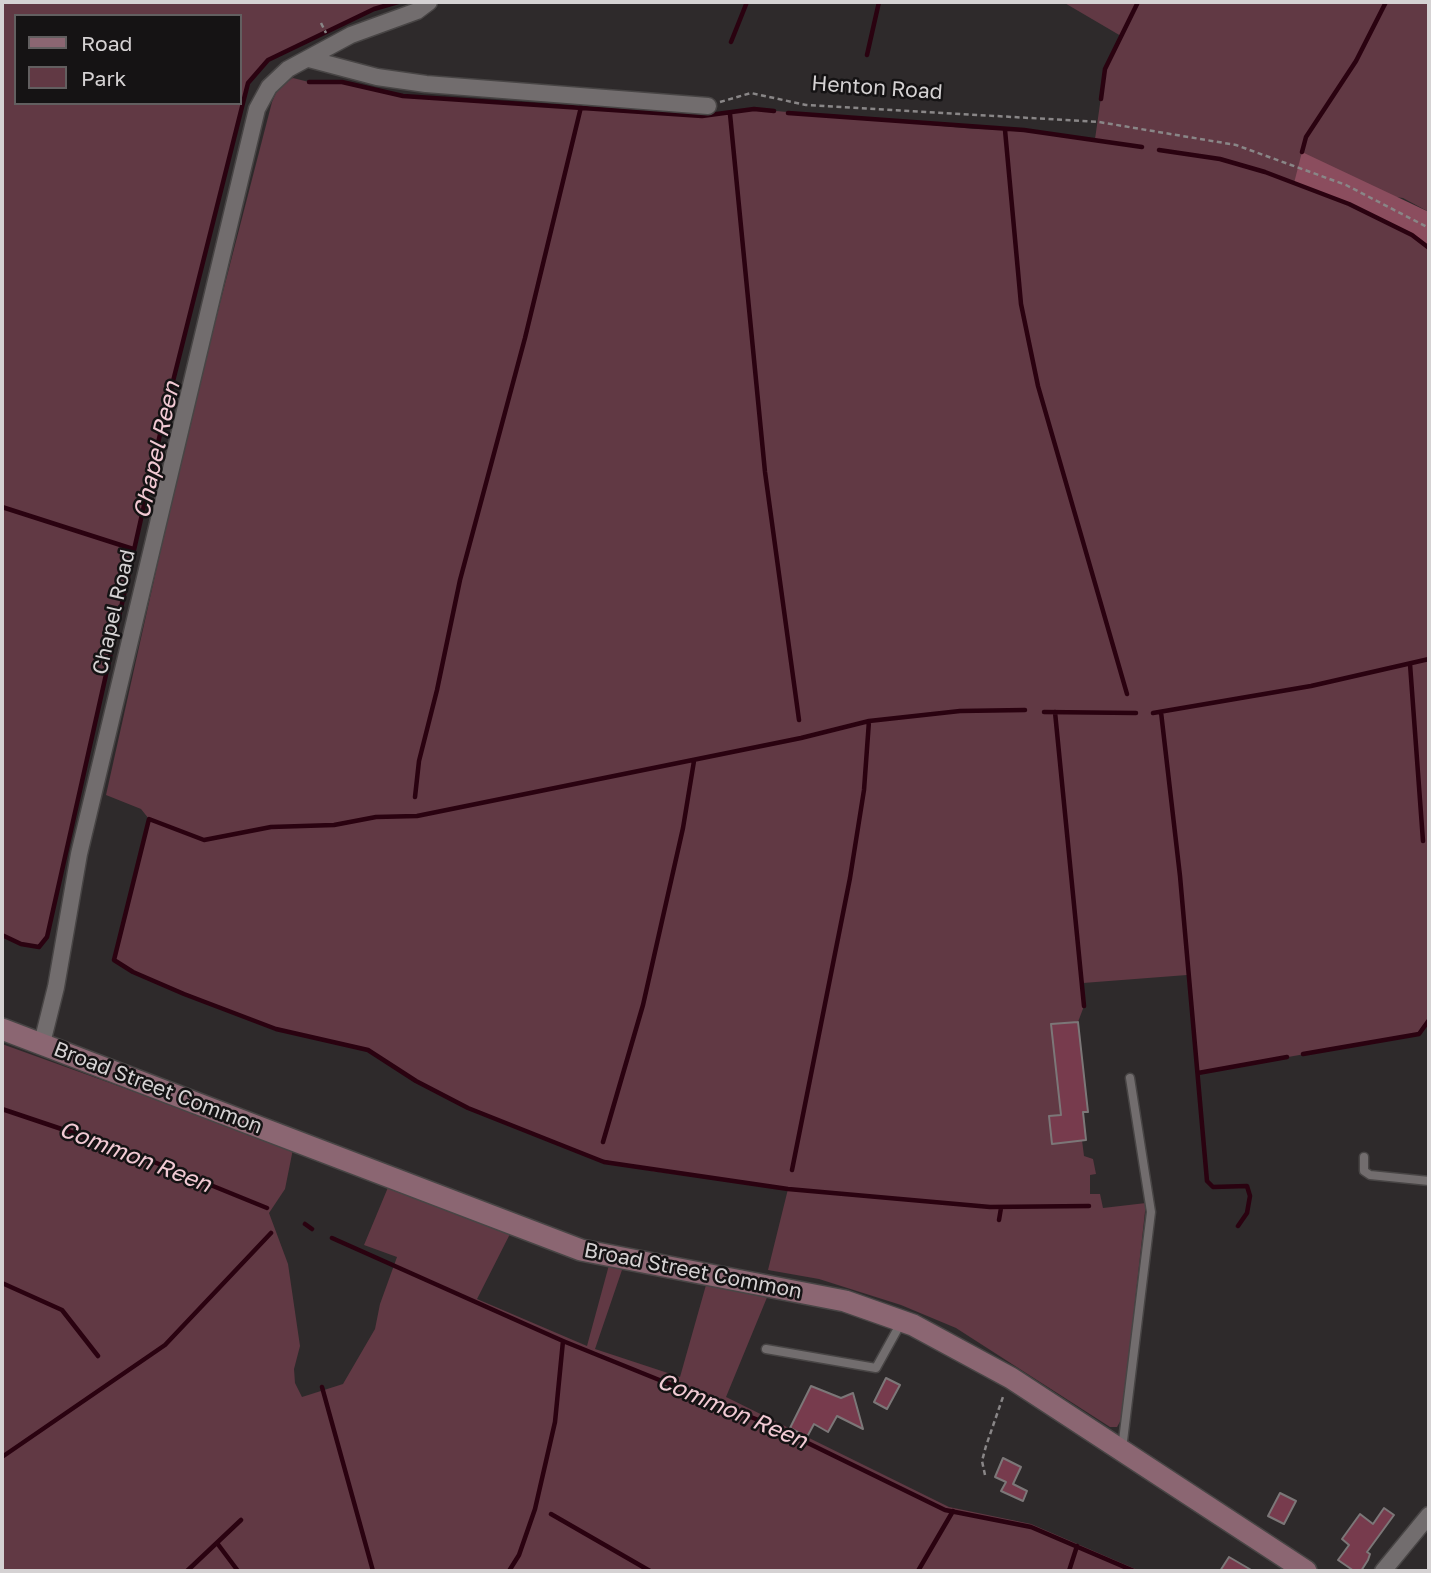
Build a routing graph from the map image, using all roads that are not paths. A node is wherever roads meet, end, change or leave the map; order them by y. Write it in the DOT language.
graph roads {
  1 [pos="429,2"];
  2 [pos="309,58"];
  3 [pos="708,106"];
  4 [pos="2,1029"];
  5 [pos="41,1043"];
  6 [pos="1130,1078"];
  7 [pos="1363,1157"];
  8 [pos="1429,1181"];
  9 [pos="902,1321"];
  10 [pos="766,1349"];
  11 [pos="1122,1452"];
  12 [pos="1429,1515"];
  13 [pos="1306,1571"];
  14 [pos="1382,1571"];
  1 -- 2 [label="street, Chapel Road"];
  2 -- 3 [label="street"];
  2 -- 5 [label="street, Chapel Road"];
  4 -- 5 [label="street, Broad Street Common"];
  5 -- 9 [label="street, Broad Street Common"];
  6 -- 11 [label="lane"];
  7 -- 8 [label="lane"];
  9 -- 10 [label="lane"];
  9 -- 11 [label="street, Broad Street Common"];
  11 -- 13 [label="street, Broad Street Common"];
  12 -- 14 [label="street"];
}
